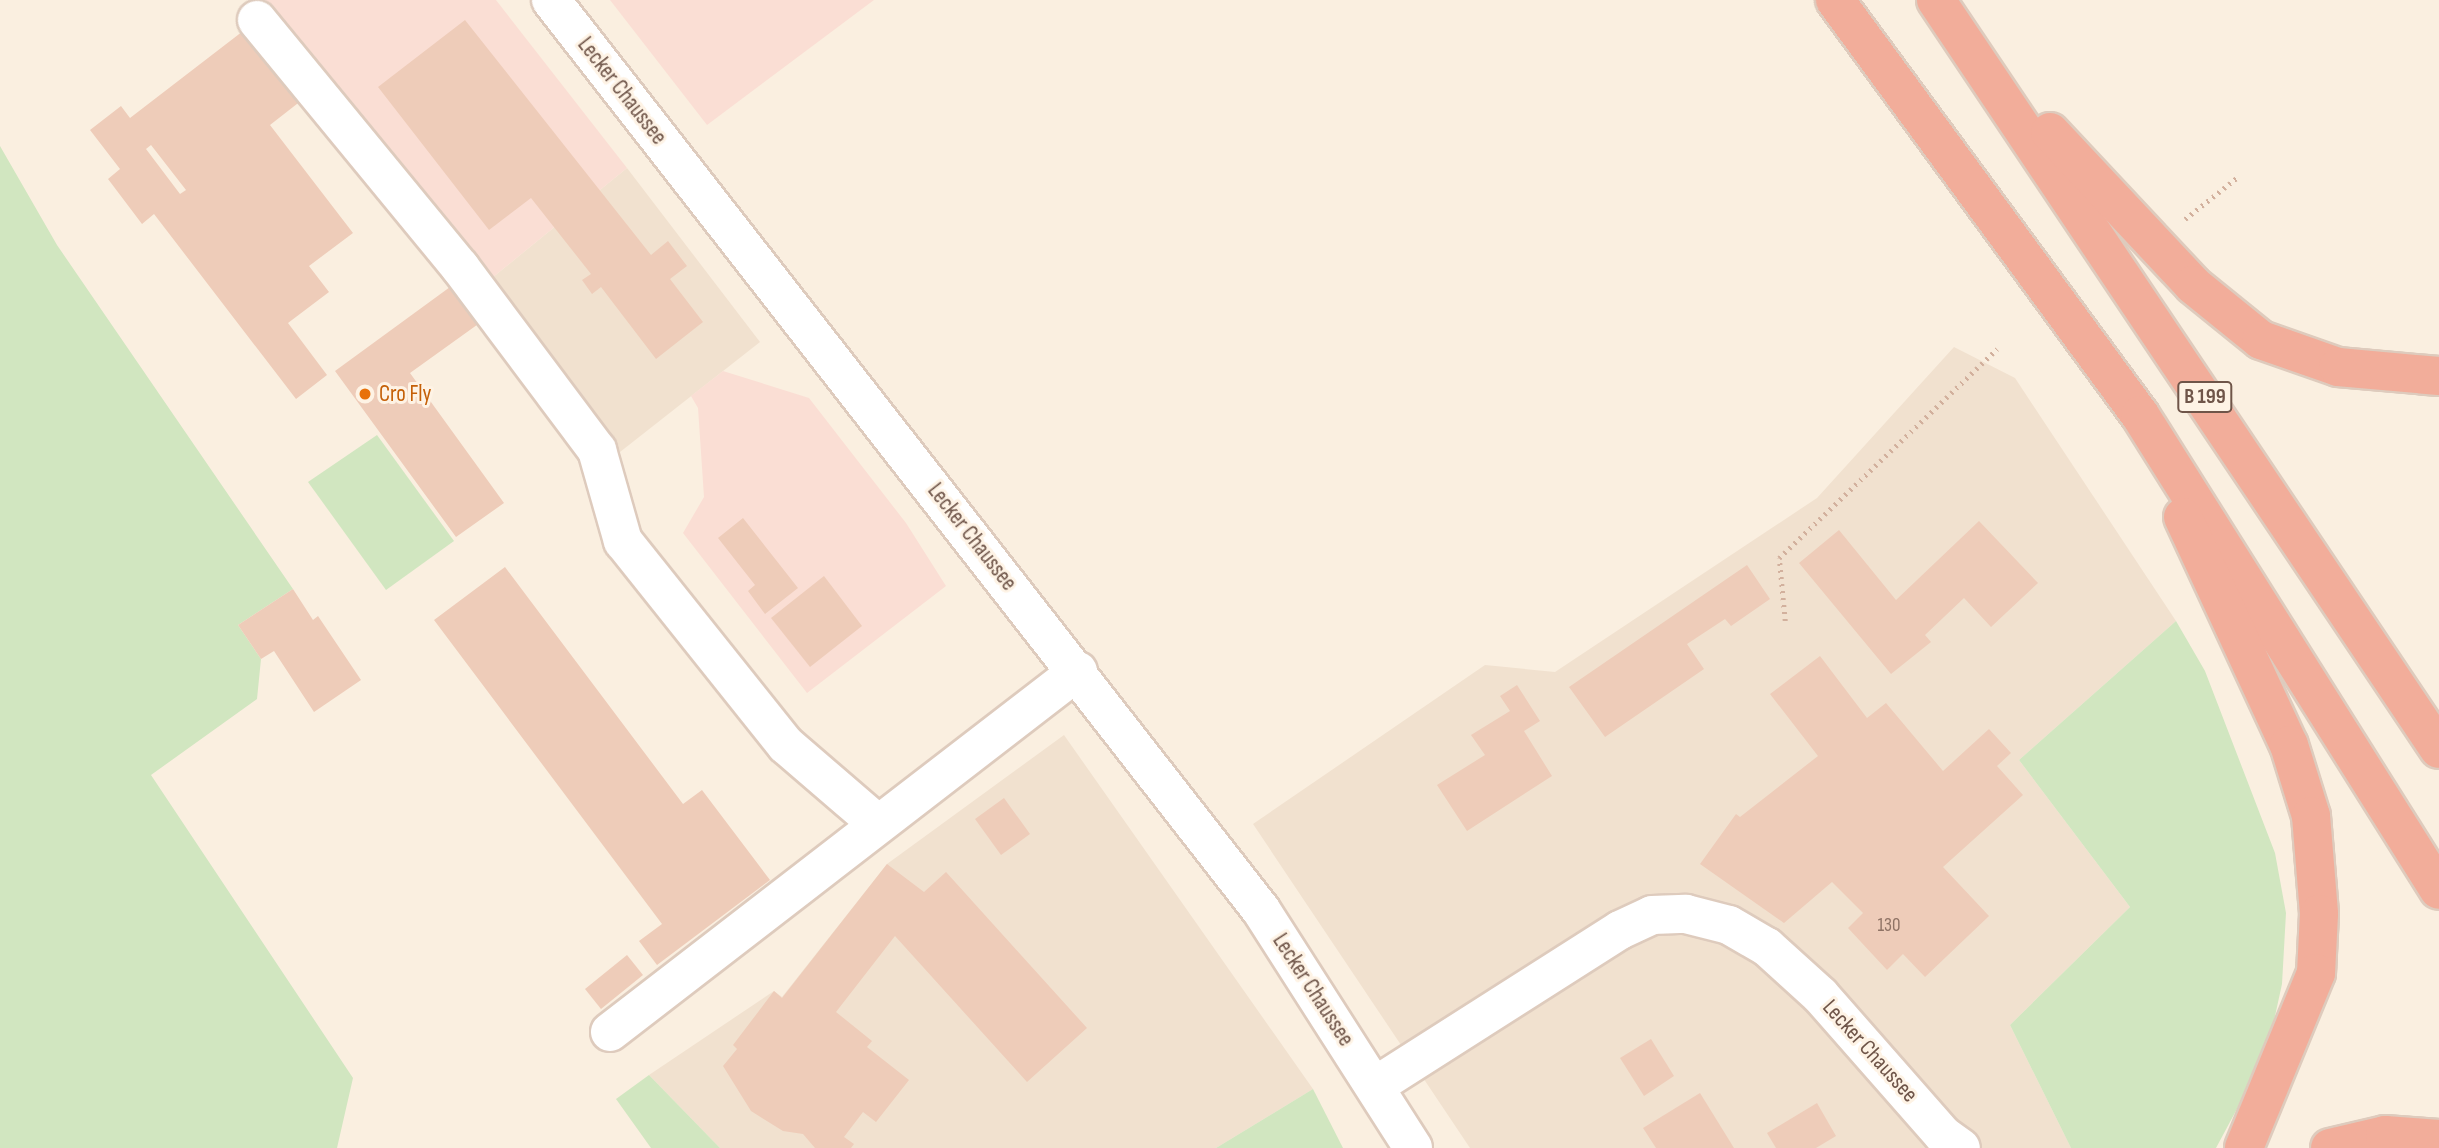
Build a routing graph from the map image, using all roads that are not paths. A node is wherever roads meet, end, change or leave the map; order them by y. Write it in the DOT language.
graph roads {
  1 [pos="551,0"];
  2 [pos="1835,0"];
  3 [pos="1936,0"];
  4 [pos="257,20"];
  5 [pos="1970,47"];
  6 [pos="2439,376"];
  7 [pos="2140,415"];
  8 [pos="1078,671"];
  9 [pos="2439,749"];
  10 [pos="878,824"];
  11 [pos="2439,890"];
  12 [pos="610,1032"];
  13 [pos="1375,1086"];
  14 [pos="2439,1139"];
  15 [pos="1413,1148"];
  16 [pos="1961,1148"];
  17 [pos="2244,1148"];
  18 [pos="2330,1148"];
  1 -- 8 [label="street, Lecker Chaussee"];
  2 -- 7 [label="highway, B 199"];
  3 -- 5 [label="highway, B 199"];
  4 -- 10 [label="street"];
  5 -- 6 [label="highway"];
  5 -- 9 [label="highway, B 199"];
  7 -- 11 [label="highway, B 199"];
  7 -- 17 [label="highway"];
  8 -- 10 [label="street"];
  8 -- 13 [label="street, Lecker Chaussee"];
  10 -- 12 [label="street"];
  13 -- 15 [label="street, Lecker Chaussee"];
  13 -- 16 [label="street, Lecker Chaussee"];
  14 -- 18 [label="highway"];
}
